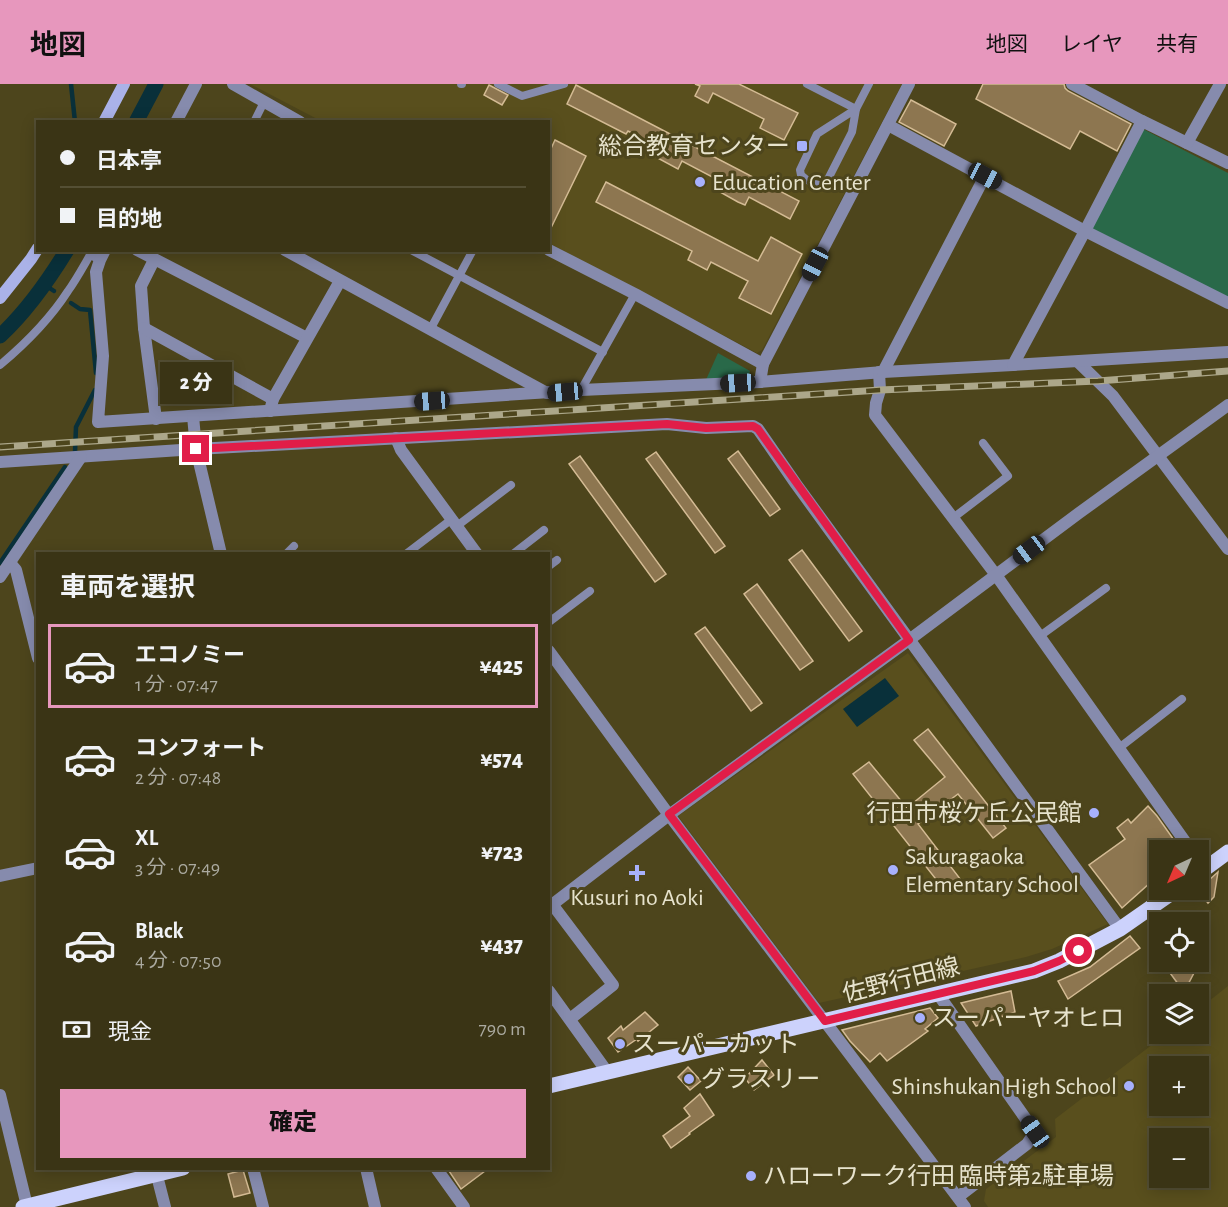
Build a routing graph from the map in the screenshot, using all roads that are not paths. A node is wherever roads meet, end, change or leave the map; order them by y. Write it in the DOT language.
graph roads {
  1 [pos="124,84"];
  2 [pos="196,84"];
  3 [pos="233,84"];
  4 [pos="498,84"];
  5 [pos="564,84"];
  6 [pos="807,84"];
  7 [pos="869,84"];
  8 [pos="909,84"];
  9 [pos="1072,84"];
  10 [pos="1220,84"];
  11 [pos="264,102"];
  12 [pos="855,110"];
  13 [pos="105,120"];
  14 [pos="177,120"];
  15 [pos="255,120"];
  16 [pos="296,120"];
  17 [pos="1142,121"];
  18 [pos="888,124"];
  19 [pos="1187,143"];
  20 [pos="1228,163"];
  21 [pos="985,176"];
  22 [pos="1086,231"];
  23 [pos="36,251"];
  24 [pos="550,251"];
  25 [pos="140,252"];
  26 [pos="289,252"];
  27 [pos="415,252"];
  28 [pos="472,252"];
  29 [pos="102,255"];
  30 [pos="154,260"];
  31 [pos="459,277"];
  32 [pos="340,281"];
  33 [pos="635,294"];
  34 [pos="0,298"];
  35 [pos="1228,303"];
  36 [pos="144,327"];
  37 [pos="430,330"];
  38 [pos="307,338"];
  39 [pos="603,352"];
  40 [pos="1228,352"];
  41 [pos="1078,362"];
  42 [pos="763,364"];
  43 [pos="0,365"];
  44 [pos="1013,365"];
  45 [pos="881,372"];
  46 [pos="760,382"];
  47 [pos="581,390"];
  48 [pos="548,393"];
  49 [pos="272,405"];
  50 [pos="1228,405"];
  51 [pos="193,416"];
  52 [pos="156,419"];
  53 [pos="396,438"];
  54 [pos="983,443"];
  55 [pos="196,449"];
  56 [pos="1159,456"];
  57 [pos="81,457"];
  58 [pos="0,462"];
  59 [pos="511,485"];
  60 [pos="953,518"];
  61 [pos="454,523"];
  62 [pos="544,530"];
  63 [pos="294,546"];
  64 [pos="1228,549"];
  65 [pos="221,552"];
  66 [pos="288,552"];
  67 [pos="409,552"];
  68 [pos="476,552"];
  69 [pos="516,552"];
  70 [pos="557,560"];
  71 [pos="10,562"];
  72 [pos="550,565"];
  73 [pos="996,575"];
  74 [pos="0,577"];
  75 [pos="1106,588"];
  76 [pos="590,591"];
  77 [pos="550,621"];
  78 [pos="1040,636"];
  79 [pos="909,640"];
  80 [pos="36,650"];
  81 [pos="550,652"];
  82 [pos="1182,699"];
  83 [pos="1119,748"];
  84 [pos="669,814"];
  85 [pos="1184,840"];
  86 [pos="1228,852"];
  87 [pos="1209,863"];
  88 [pos="36,868"];
  89 [pos="0,876"];
  90 [pos="1162,900"];
  91 [pos="551,905"];
  92 [pos="1120,929"];
  93 [pos="550,991"];
  94 [pos="938,994"];
  95 [pos="570,1019"];
  96 [pos="825,1021"];
  97 [pos="608,1073"];
  98 [pos="550,1086"];
  99 [pos="0,1095"];
  100 [pos="254,1170"];
  101 [pos="366,1170"];
  102 [pos="437,1170"];
  103 [pos="155,1171"];
  104 [pos="962,1202"];
  105 [pos="25,1207"];
  106 [pos="165,1207"];
  107 [pos="263,1207"];
  108 [pos="375,1207"];
  109 [pos="464,1207"];
  1 -- 13 [label="main road"];
  2 -- 14 [label="street"];
  3 -- 11 [label="street"];
  4 -- 5 [label="lane"];
  6 -- 12 [label="lane"];
  7 -- 12 [label="lane"];
  8 -- 18 [label="street"];
  9 -- 17 [label="street"];
  10 -- 19 [label="street"];
  11 -- 15 [label="lane"];
  11 -- 16 [label="street"];
  12 -- 12 [label="lane"];
  17 -- 19 [label="street"];
  17 -- 22 [label="street"];
  18 -- 21 [label="street"];
  18 -- 42 [label="street"];
  19 -- 20 [label="street"];
  21 -- 22 [label="street"];
  21 -- 45 [label="street"];
  22 -- 35 [label="street"];
  22 -- 44 [label="street"];
  23 -- 34 [label="main road"];
  24 -- 33 [label="street"];
  25 -- 30 [label="street"];
  26 -- 32 [label="street"];
  27 -- 31 [label="lane"];
  28 -- 31 [label="lane"];
  29 -- 43 [label="lane"];
  29 -- 52 [label="street"];
  30 -- 36 [label="street"];
  30 -- 38 [label="street"];
  31 -- 37 [label="lane"];
  31 -- 39 [label="lane"];
  32 -- 37 [label="street"];
  32 -- 38 [label="street"];
  33 -- 39 [label="lane"];
  33 -- 42 [label="street"];
  36 -- 49 [label="street"];
  36 -- 52 [label="street"];
  37 -- 48 [label="street"];
  38 -- 49 [label="street"];
  39 -- 47 [label="lane"];
  40 -- 41 [label="street"];
  41 -- 44 [label="street"];
  41 -- 56 [label="street"];
  42 -- 46 [label="street"];
  44 -- 45 [label="street"];
  45 -- 46 [label="street"];
  45 -- 60 [label="street"];
  46 -- 47 [label="street"];
  47 -- 48 [label="street"];
  48 -- 49 [label="street"];
  49 -- 51 [label="street"];
  50 -- 56 [label="street"];
  51 -- 52 [label="street"];
  51 -- 55 [label="street"];
  53 -- 55 [label="street"];
  53 -- 61 [label="street"];
  53 -- 79 [label="street"];
  54 -- 60 [label="lane"];
  55 -- 57 [label="street"];
  55 -- 65 [label="street"];
  56 -- 64 [label="street"];
  56 -- 73 [label="street"];
  57 -- 58 [label="street"];
  57 -- 71 [label="street"];
  59 -- 61 [label="lane"];
  60 -- 73 [label="street"];
  61 -- 67 [label="lane"];
  61 -- 68 [label="street"];
  62 -- 69 [label="lane"];
  63 -- 66 [label="lane"];
  70 -- 72 [label="lane"];
  71 -- 74 [label="street"];
  71 -- 80 [label="street"];
  73 -- 78 [label="street"];
  73 -- 79 [label="street"];
  75 -- 78 [label="lane"];
  76 -- 77 [label="lane"];
  78 -- 83 [label="street"];
  79 -- 84 [label="street"];
  79 -- 92 [label="street"];
  81 -- 84 [label="street"];
  82 -- 83 [label="lane"];
  83 -- 85 [label="street"];
  84 -- 91 [label="street"];
  84 -- 96 [label="street"];
  86 -- 87 [label="main road"];
  88 -- 89 [label="street"];
  90 -- 92 [label="main road, 佐野行田線"];
  91 -- 95 [label="street"];
  92 -- 94 [label="main road, 佐野行田線"];
  93 -- 95 [label="street"];
  94 -- 96 [label="main road, 佐野行田線"];
  94 -- 104 [label="street"];
  95 -- 97 [label="street"];
  96 -- 97 [label="main road, 佐野行田線"];
  96 -- 104 [label="street"];
  97 -- 98 [label="main road, 佐野行田線"];
  99 -- 105 [label="street"];
  100 -- 107 [label="street"];
  101 -- 108 [label="street"];
  102 -- 109 [label="street"];
  103 -- 105 [label="main road"];
  103 -- 106 [label="street"];
}
